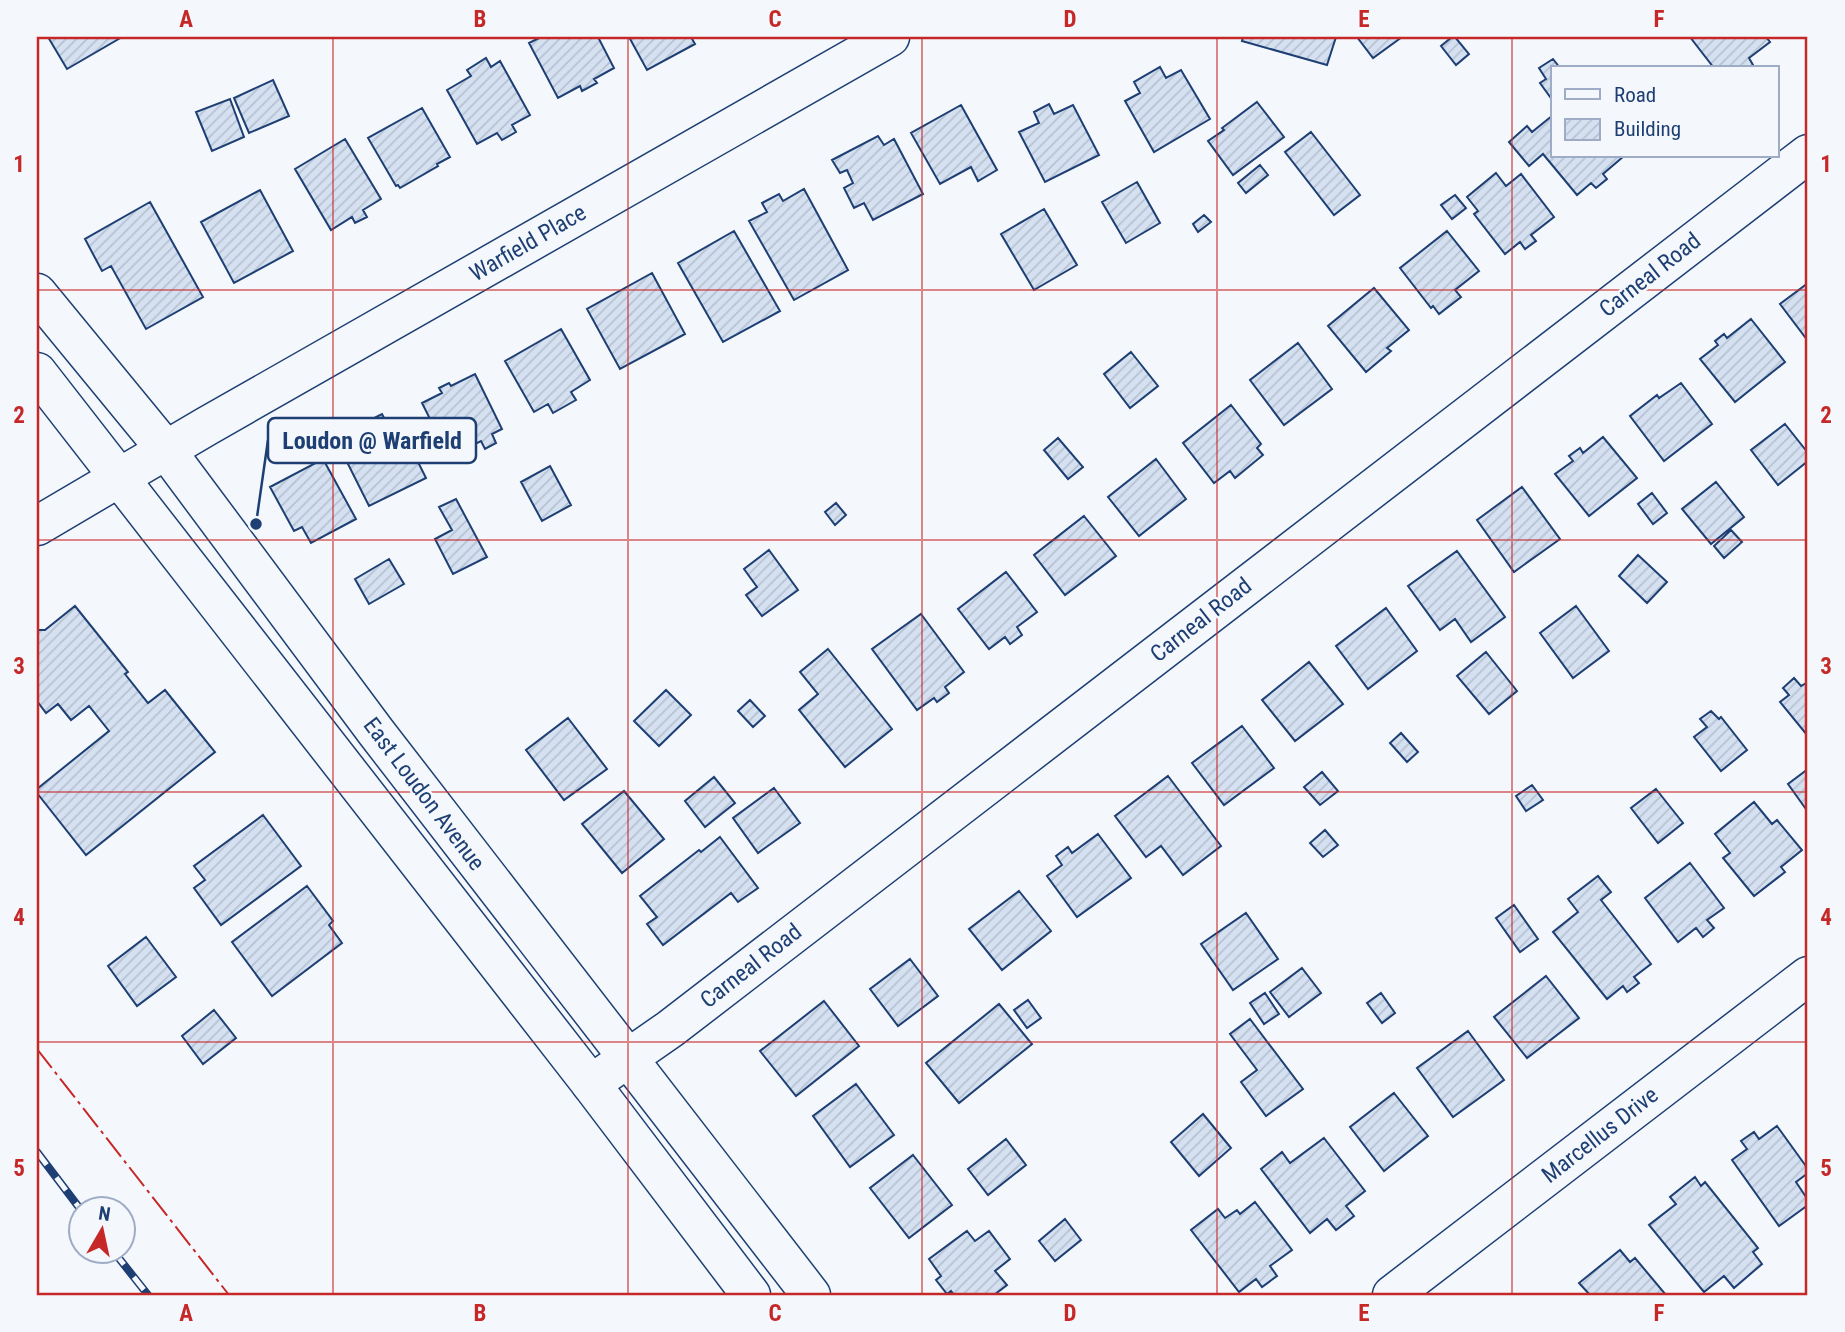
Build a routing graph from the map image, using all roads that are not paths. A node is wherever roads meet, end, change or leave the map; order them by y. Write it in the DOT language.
graph roads {
  1 [pos="890,37"];
  2 [pos="1808,153"];
  3 [pos="37,293"];
  4 [pos="37,372"];
  5 [pos="166,450"];
  6 [pos="120,476"];
  7 [pos="37,526"];
  8 [pos="1808,976"];
  9 [pos="627,1059"];
  10 [pos="590,1084"];
  11 [pos="751,1295"];
  12 [pos="811,1295"];
  13 [pos="1392,1295"];
  1 -- 5 [label="street, Warfield Place"];
  2 -- 9 [label="street, Carneal Road"];
  3 -- 5 [label="street, East Loudon Avenue"];
  4 -- 6 [label="street, East Loudon Avenue"];
  5 -- 6 [label="street, Warfield Place"];
  5 -- 9 [label="street, East Loudon Avenue"];
  6 -- 7 [label="street, Warfield Place"];
  6 -- 10 [label="street, East Loudon Avenue"];
  8 -- 13 [label="street, Marcellus Drive"];
  9 -- 10 [label="street, Carneal Road"];
  9 -- 12 [label="street, East Loudon Avenue"];
  10 -- 11 [label="street, East Loudon Avenue"];
}
